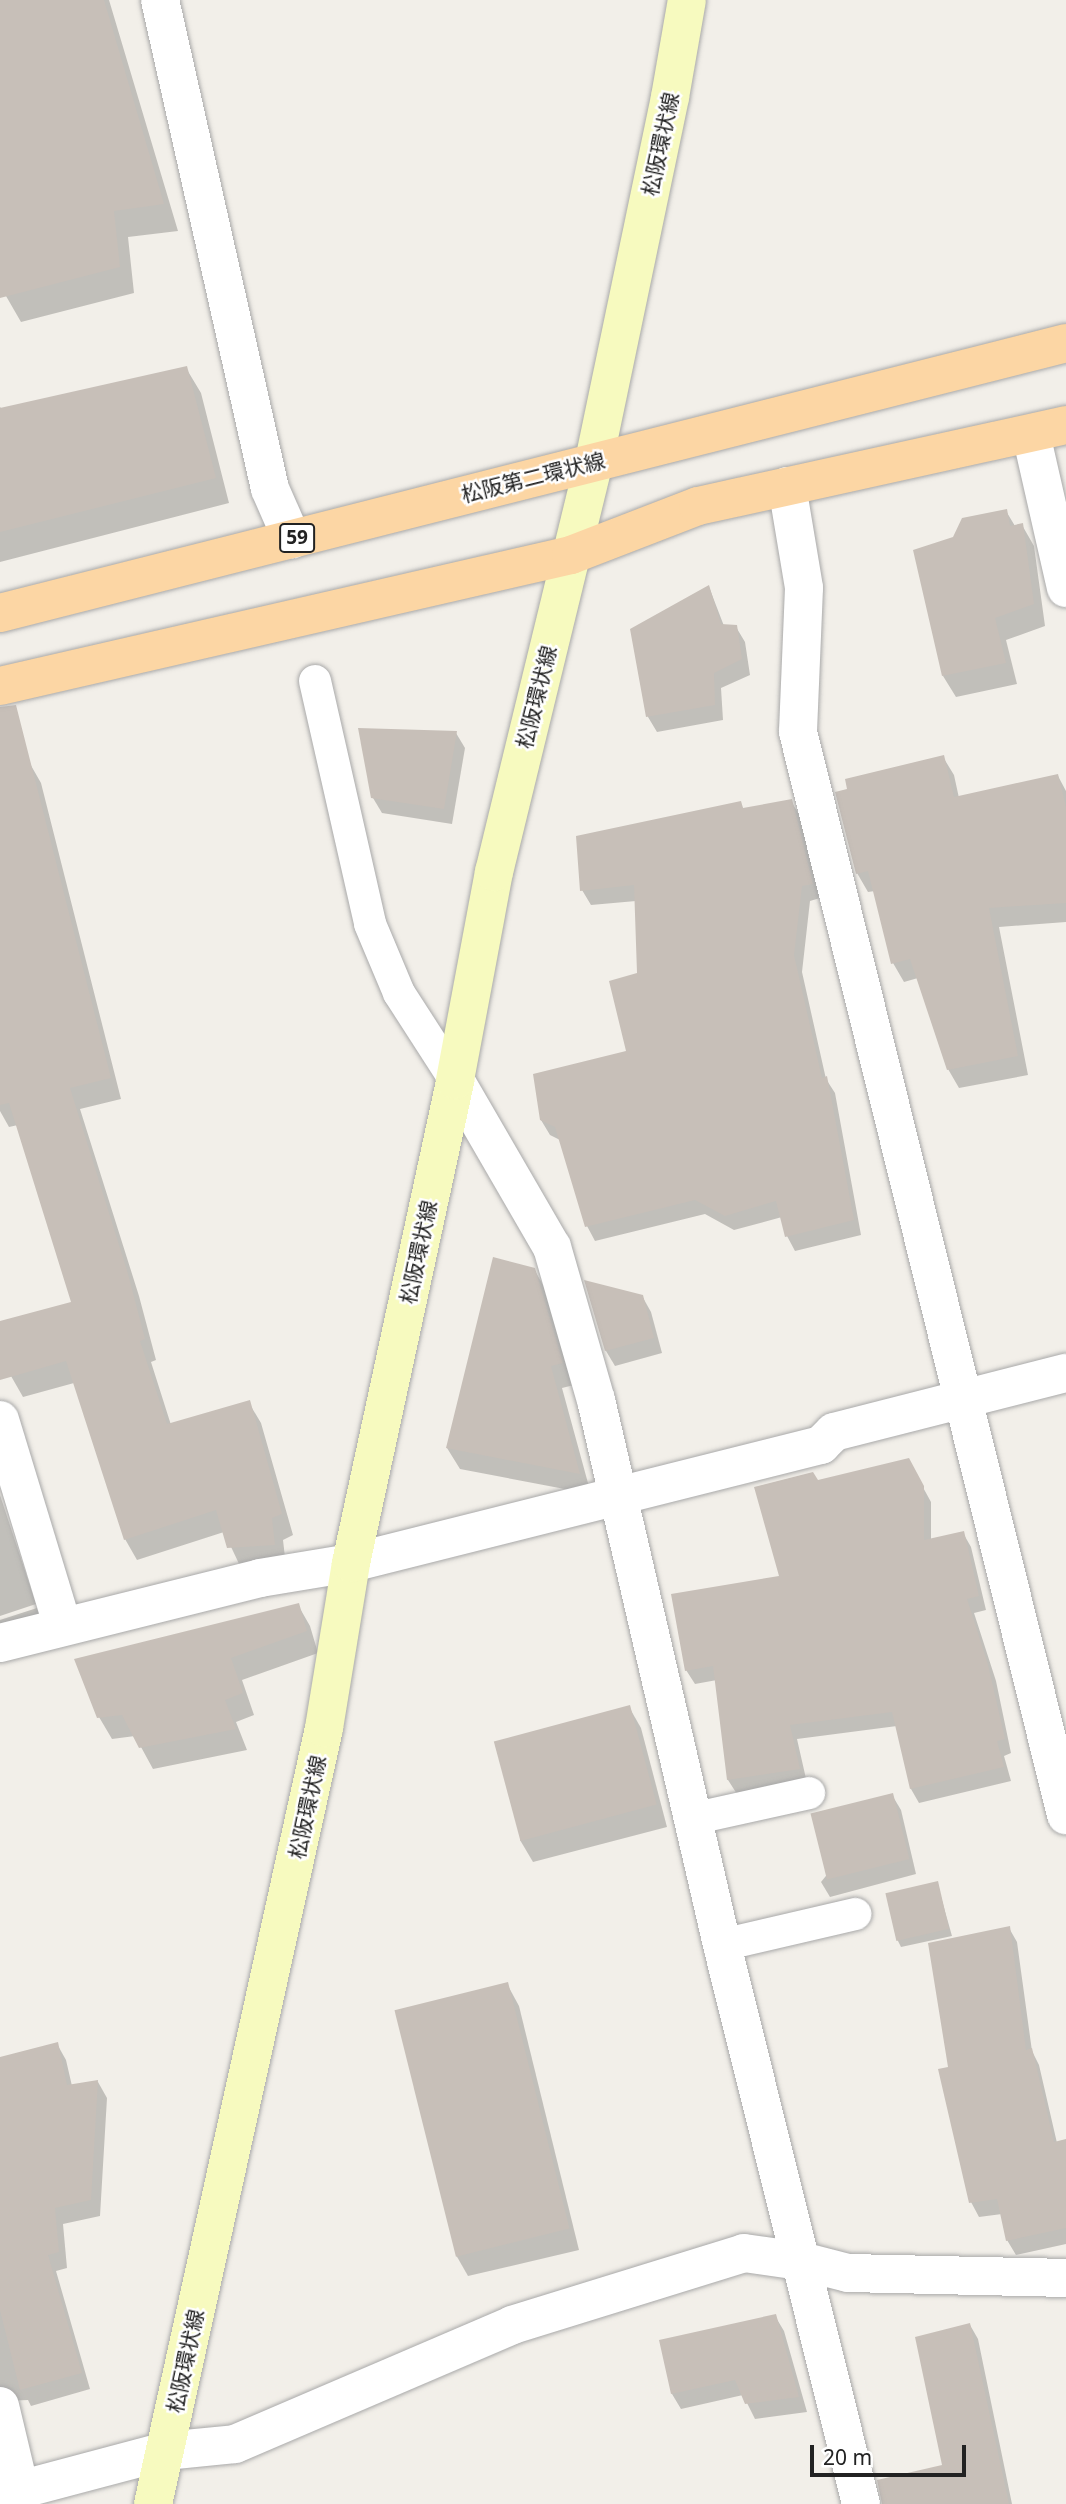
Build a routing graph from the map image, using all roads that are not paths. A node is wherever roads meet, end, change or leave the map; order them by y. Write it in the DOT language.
graph roads {
  1 [pos="160,0"];
  2 [pos="687,0"];
  3 [pos="1066,344"];
  4 [pos="1049,430"];
  5 [pos="593,461"];
  6 [pos="787,485"];
  7 [pos="292,539"];
  8 [pos="571,555"];
  9 [pos="1066,588"];
  10 [pos="0,613"];
  11 [pos="315,681"];
  12 [pos="0,686"];
  13 [pos="455,1080"];
  14 [pos="1066,1373"];
  15 [pos="965,1398"];
  16 [pos="0,1420"];
  17 [pos="615,1495"];
  18 [pos="351,1563"];
  19 [pos="63,1628"];
  20 [pos="0,1643"];
  21 [pos="810,1793"];
  22 [pos="1066,1815"];
  23 [pos="692,1819"];
  24 [pos="855,1914"];
  25 [pos="722,1945"];
  26 [pos="801,2261"];
  27 [pos="1066,2278"];
  28 [pos="0,2406"];
  29 [pos="165,2451"];
  30 [pos="10,2493"];
  31 [pos="153,2504"];
  32 [pos="861,2504"];
  1 -- 7 [label="street"];
  2 -- 5 [label="main road, 松阪環状線"];
  3 -- 5 [label="main road, 松阪第二環状線 / 59"];
  4 -- 6 [label="main road"];
  4 -- 9 [label="street"];
  5 -- 7 [label="main road, 松阪第二環状線 / 59"];
  5 -- 8 [label="main road, 松阪環状線"];
  6 -- 8 [label="main road"];
  6 -- 15 [label="street"];
  7 -- 10 [label="main road, 松阪第二環状線 / 59"];
  8 -- 12 [label="main road"];
  8 -- 13 [label="main road, 松阪環状線"];
  11 -- 13 [label="lane"];
  13 -- 17 [label="street"];
  13 -- 18 [label="main road, 松阪環状線"];
  14 -- 15 [label="street"];
  15 -- 17 [label="street"];
  15 -- 22 [label="street"];
  16 -- 19 [label="street"];
  17 -- 18 [label="street"];
  17 -- 23 [label="street"];
  18 -- 19 [label="street"];
  18 -- 29 [label="main road, 松阪環状線"];
  19 -- 20 [label="street"];
  21 -- 23 [label="lane"];
  23 -- 25 [label="street"];
  24 -- 25 [label="lane"];
  25 -- 26 [label="street"];
  26 -- 27 [label="street"];
  26 -- 29 [label="street"];
  26 -- 32 [label="street"];
  28 -- 30 [label="street"];
  29 -- 30 [label="street"];
  29 -- 31 [label="main road, 松阪環状線"];
}
